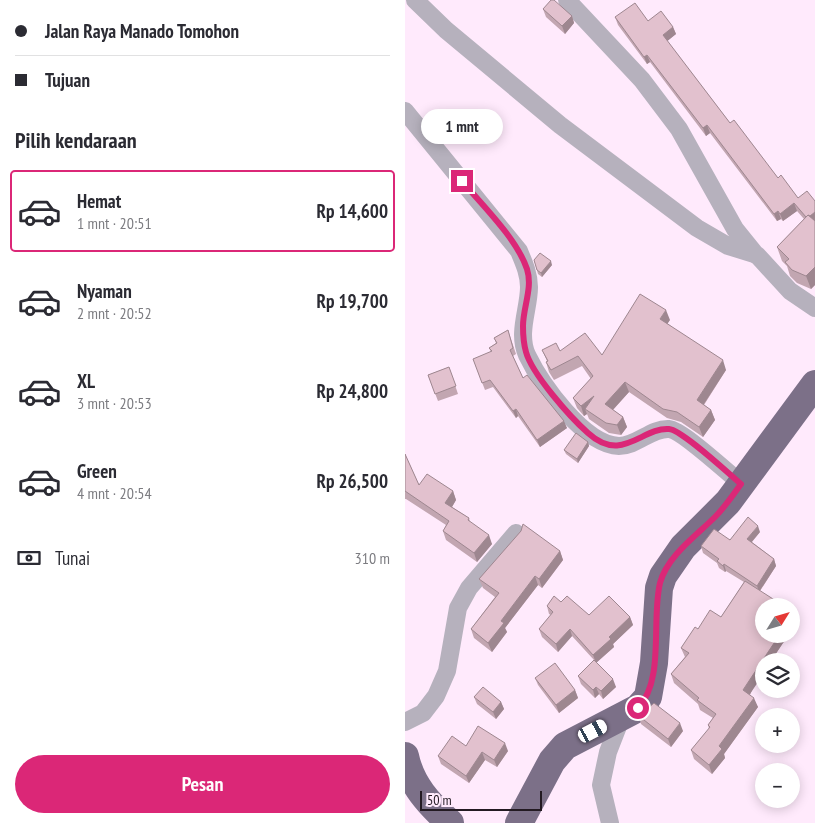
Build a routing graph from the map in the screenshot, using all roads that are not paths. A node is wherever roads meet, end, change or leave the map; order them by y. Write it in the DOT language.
graph roads {
  1 [pos="415,0"];
  2 [pos="567,0"];
  3 [pos="405,111"];
  4 [pos="757,255"];
  5 [pos="815,308"];
  6 [pos="815,384"];
  7 [pos="741,484"];
  8 [pos="516,533"];
  9 [pos="622,716"];
  10 [pos="405,722"];
  11 [pos="405,756"];
  12 [pos="450,823"];
  13 [pos="519,823"];
  14 [pos="610,823"];
  1 -- 4 [label="street"];
  2 -- 4 [label="street"];
  3 -- 7 [label="street"];
  4 -- 5 [label="street"];
  6 -- 7 [label="highway"];
  7 -- 9 [label="highway"];
  8 -- 10 [label="street"];
  9 -- 13 [label="highway"];
  9 -- 14 [label="street"];
  11 -- 12 [label="highway"];
}
